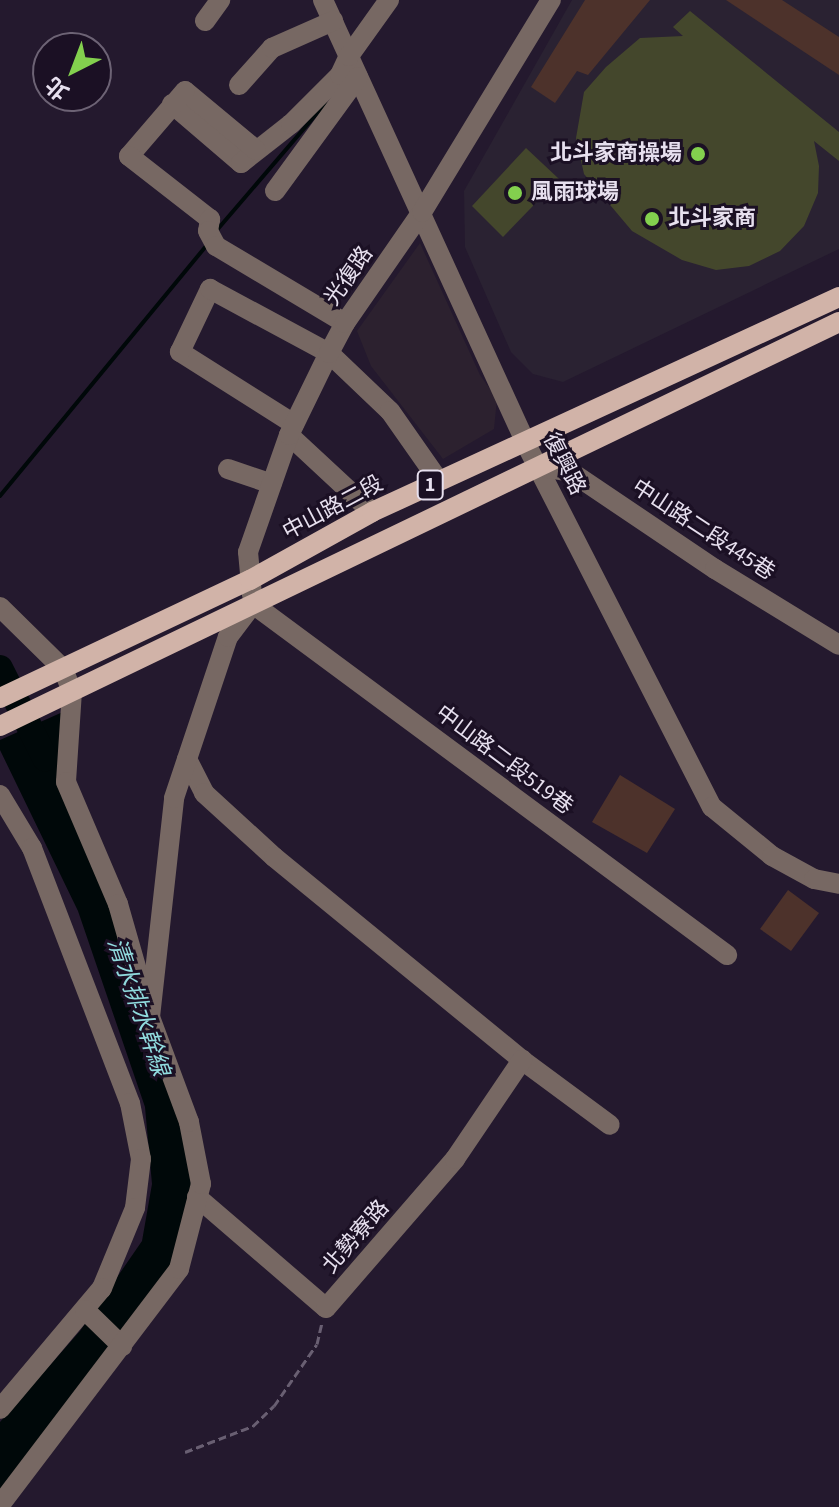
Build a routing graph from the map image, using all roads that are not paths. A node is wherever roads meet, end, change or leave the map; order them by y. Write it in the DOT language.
graph roads {
  1 [pos="220,0"];
  2 [pos="323,0"];
  3 [pos="389,0"];
  4 [pos="551,0"];
  5 [pos="205,21"];
  6 [pos="333,21"];
  7 [pos="349,56"];
  8 [pos="358,77"];
  9 [pos="239,85"];
  10 [pos="275,191"];
  11 [pos="422,212"];
  12 [pos="839,297"];
  13 [pos="839,322"];
  14 [pos="345,323"];
  15 [pos="329,353"];
  16 [pos="291,430"];
  17 [pos="525,442"];
  18 [pos="537,466"];
  19 [pos="228,469"];
  20 [pos="439,481"];
  21 [pos="272,484"];
  22 [pos="372,512"];
  23 [pos="250,580"];
  24 [pos="253,604"];
  25 [pos="0,607"];
  26 [pos="839,645"];
  27 [pos="63,669"];
  28 [pos="72,691"];
  29 [pos="0,698"];
  30 [pos="0,726"];
  31 [pos="187,759"];
  32 [pos="0,795"];
  33 [pos="839,884"];
  34 [pos="727,955"];
  35 [pos="150,1017"];
  36 [pos="522,1060"];
  37 [pos="610,1125"];
  38 [pos="197,1197"];
  39 [pos="85,1310"];
  40 [pos="122,1346"];
  41 [pos="0,1409"];
  42 [pos="0,1505"];
  1 -- 5 [label="street"];
  2 -- 6 [label="street, 復興路"];
  3 -- 7 [label="street"];
  4 -- 11 [label="street, 光復路"];
  6 -- 7 [label="street, 復興路"];
  6 -- 9 [label="street"];
  7 -- 8 [label="street, 復興路"];
  7 -- 14 [label="street"];
  8 -- 10 [label="street"];
  8 -- 11 [label="street, 復興路"];
  11 -- 14 [label="street, 光復路"];
  11 -- 17 [label="street, 復興路"];
  12 -- 17 [label="main road, 中山路二段 / 1"];
  13 -- 18 [label="main road, 1"];
  14 -- 15 [label="street, 光復路"];
  15 -- 16 [label="street, 光復路"];
  15 -- 16 [label="street"];
  15 -- 20 [label="street"];
  16 -- 21 [label="street, 光復路"];
  16 -- 22 [label="street"];
  17 -- 18 [label="street, 復興路"];
  17 -- 20 [label="main road, 中山路二段 / 1"];
  18 -- 24 [label="main road, 1"];
  18 -- 26 [label="street, 中山路二段445巷"];
  18 -- 33 [label="street, 復興路"];
  19 -- 21 [label="street"];
  20 -- 22 [label="main road, 中山路二段 / 1"];
  21 -- 23 [label="street, 光復路"];
  22 -- 23 [label="main road, 中山路二段 / 1"];
  23 -- 24 [label="street, 光復路"];
  23 -- 27 [label="main road, 中山路二段 / 1"];
  24 -- 28 [label="main road, 1"];
  24 -- 31 [label="street"];
  24 -- 34 [label="street, 中山路二段519巷"];
  25 -- 27 [label="street"];
  27 -- 28 [label="street"];
  27 -- 29 [label="main road, 中山路二段 / 1"];
  28 -- 30 [label="main road, 1"];
  28 -- 35 [label="street"];
  31 -- 35 [label="street"];
  31 -- 36 [label="street"];
  32 -- 39 [label="street"];
  35 -- 38 [label="street"];
  36 -- 37 [label="street"];
  36 -- 38 [label="street, 北勢寮路"];
  38 -- 40 [label="street"];
  39 -- 40 [label="street"];
  39 -- 41 [label="street"];
  40 -- 42 [label="street"];
}
